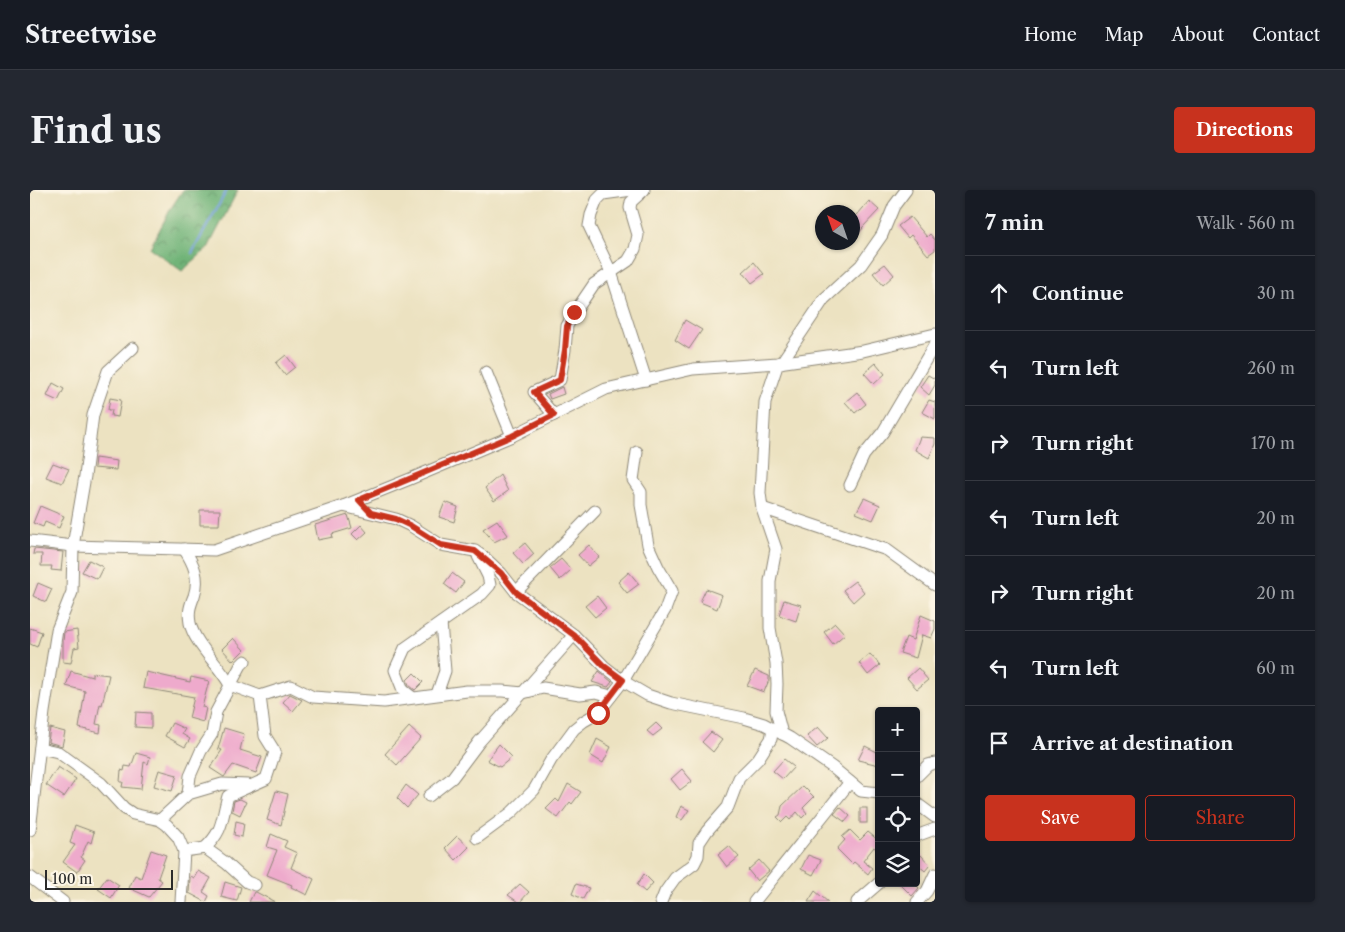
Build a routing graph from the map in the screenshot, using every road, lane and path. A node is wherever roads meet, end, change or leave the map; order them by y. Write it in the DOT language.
graph roads {
  1 [pos="632,190"];
  2 [pos="644,190"];
  3 [pos="906,190"];
  4 [pos="611,272"];
  5 [pos="935,334"];
  6 [pos="935,344"];
  7 [pos="133,348"];
  8 [pos="779,363"];
  9 [pos="486,372"];
  10 [pos="646,380"];
  11 [pos="554,415"];
  12 [pos="512,436"];
  13 [pos="638,452"];
  14 [pos="850,485"];
  15 [pos="359,500"];
  16 [pos="343,506"];
  17 [pos="762,508"];
  18 [pos="595,511"];
  19 [pos="371,513"];
  20 [pos="30,541"];
  21 [pos="73,546"];
  22 [pos="184,549"];
  23 [pos="475,551"];
  24 [pos="935,585"];
  25 [pos="516,592"];
  26 [pos="441,623"];
  27 [pos="574,635"];
  28 [pos="245,662"];
  29 [pos="623,680"];
  30 [pos="230,685"];
  31 [pos="437,694"];
  32 [pos="523,694"];
  33 [pos="260,696"];
  34 [pos="611,696"];
  35 [pos="412,697"];
  36 [pos="779,735"];
  37 [pos="40,748"];
  38 [pos="935,763"];
  39 [pos="920,773"];
  40 [pos="850,782"];
  41 [pos="254,785"];
  42 [pos="875,793"];
  43 [pos="188,794"];
  44 [pos="429,796"];
  45 [pos="920,805"];
  46 [pos="935,816"];
  47 [pos="160,820"];
  48 [pos="935,822"];
  49 [pos="935,829"];
  50 [pos="30,830"];
  51 [pos="920,835"];
  52 [pos="477,838"];
  53 [pos="204,848"];
  54 [pos="184,851"];
  55 [pos="935,874"];
  56 [pos="30,878"];
  57 [pos="255,885"];
  58 [pos="875,886"];
  59 [pos="63,902"];
  60 [pos="181,902"];
  61 [pos="661,902"];
  62 [pos="754,902"];
  63 [pos="857,902"];
  64 [pos="918,902"];
  1 -- 4 [label="street"];
  2 -- 4 [label="street"];
  3 -- 8 [label="street"];
  4 -- 10 [label="street"];
  4 -- 11 [label="street"];
  5 -- 8 [label="street"];
  6 -- 14 [label="street"];
  7 -- 21 [label="street"];
  8 -- 10 [label="street"];
  8 -- 17 [label="street"];
  9 -- 12 [label="street"];
  10 -- 11 [label="street"];
  11 -- 12 [label="street"];
  12 -- 15 [label="street"];
  13 -- 29 [label="street"];
  15 -- 16 [label="street"];
  15 -- 19 [label="street"];
  16 -- 19 [label="street"];
  16 -- 22 [label="street"];
  17 -- 24 [label="street"];
  17 -- 36 [label="street"];
  18 -- 25 [label="street"];
  19 -- 23 [label="street"];
  20 -- 21 [label="street"];
  21 -- 22 [label="street"];
  21 -- 37 [label="street"];
  22 -- 30 [label="street"];
  23 -- 25 [label="street"];
  23 -- 26 [label="street"];
  25 -- 27 [label="street"];
  26 -- 31 [label="street"];
  26 -- 35 [label="street"];
  27 -- 29 [label="street"];
  27 -- 32 [label="street"];
  28 -- 30 [label="street"];
  29 -- 34 [label="street"];
  29 -- 36 [label="street"];
  30 -- 33 [label="street"];
  30 -- 43 [label="street"];
  31 -- 32 [label="street"];
  31 -- 35 [label="street"];
  32 -- 34 [label="street"];
  32 -- 44 [label="street"];
  33 -- 35 [label="street"];
  33 -- 41 [label="street"];
  34 -- 52 [label="street"];
  36 -- 40 [label="street"];
  36 -- 61 [label="street"];
  37 -- 47 [label="street"];
  37 -- 50 [label="street"];
  38 -- 39 [label="street"];
  40 -- 42 [label="street"];
  40 -- 62 [label="street"];
  41 -- 43 [label="street"];
  41 -- 53 [label="street"];
  43 -- 47 [label="street"];
  45 -- 46 [label="street"];
  46 -- 48 [label="street"];
  47 -- 54 [label="street"];
  49 -- 51 [label="street"];
  53 -- 54 [label="street"];
  53 -- 57 [label="street"];
  54 -- 60 [label="street"];
  55 -- 64 [label="street"];
  56 -- 59 [label="street"];
  58 -- 63 [label="street"];
}
